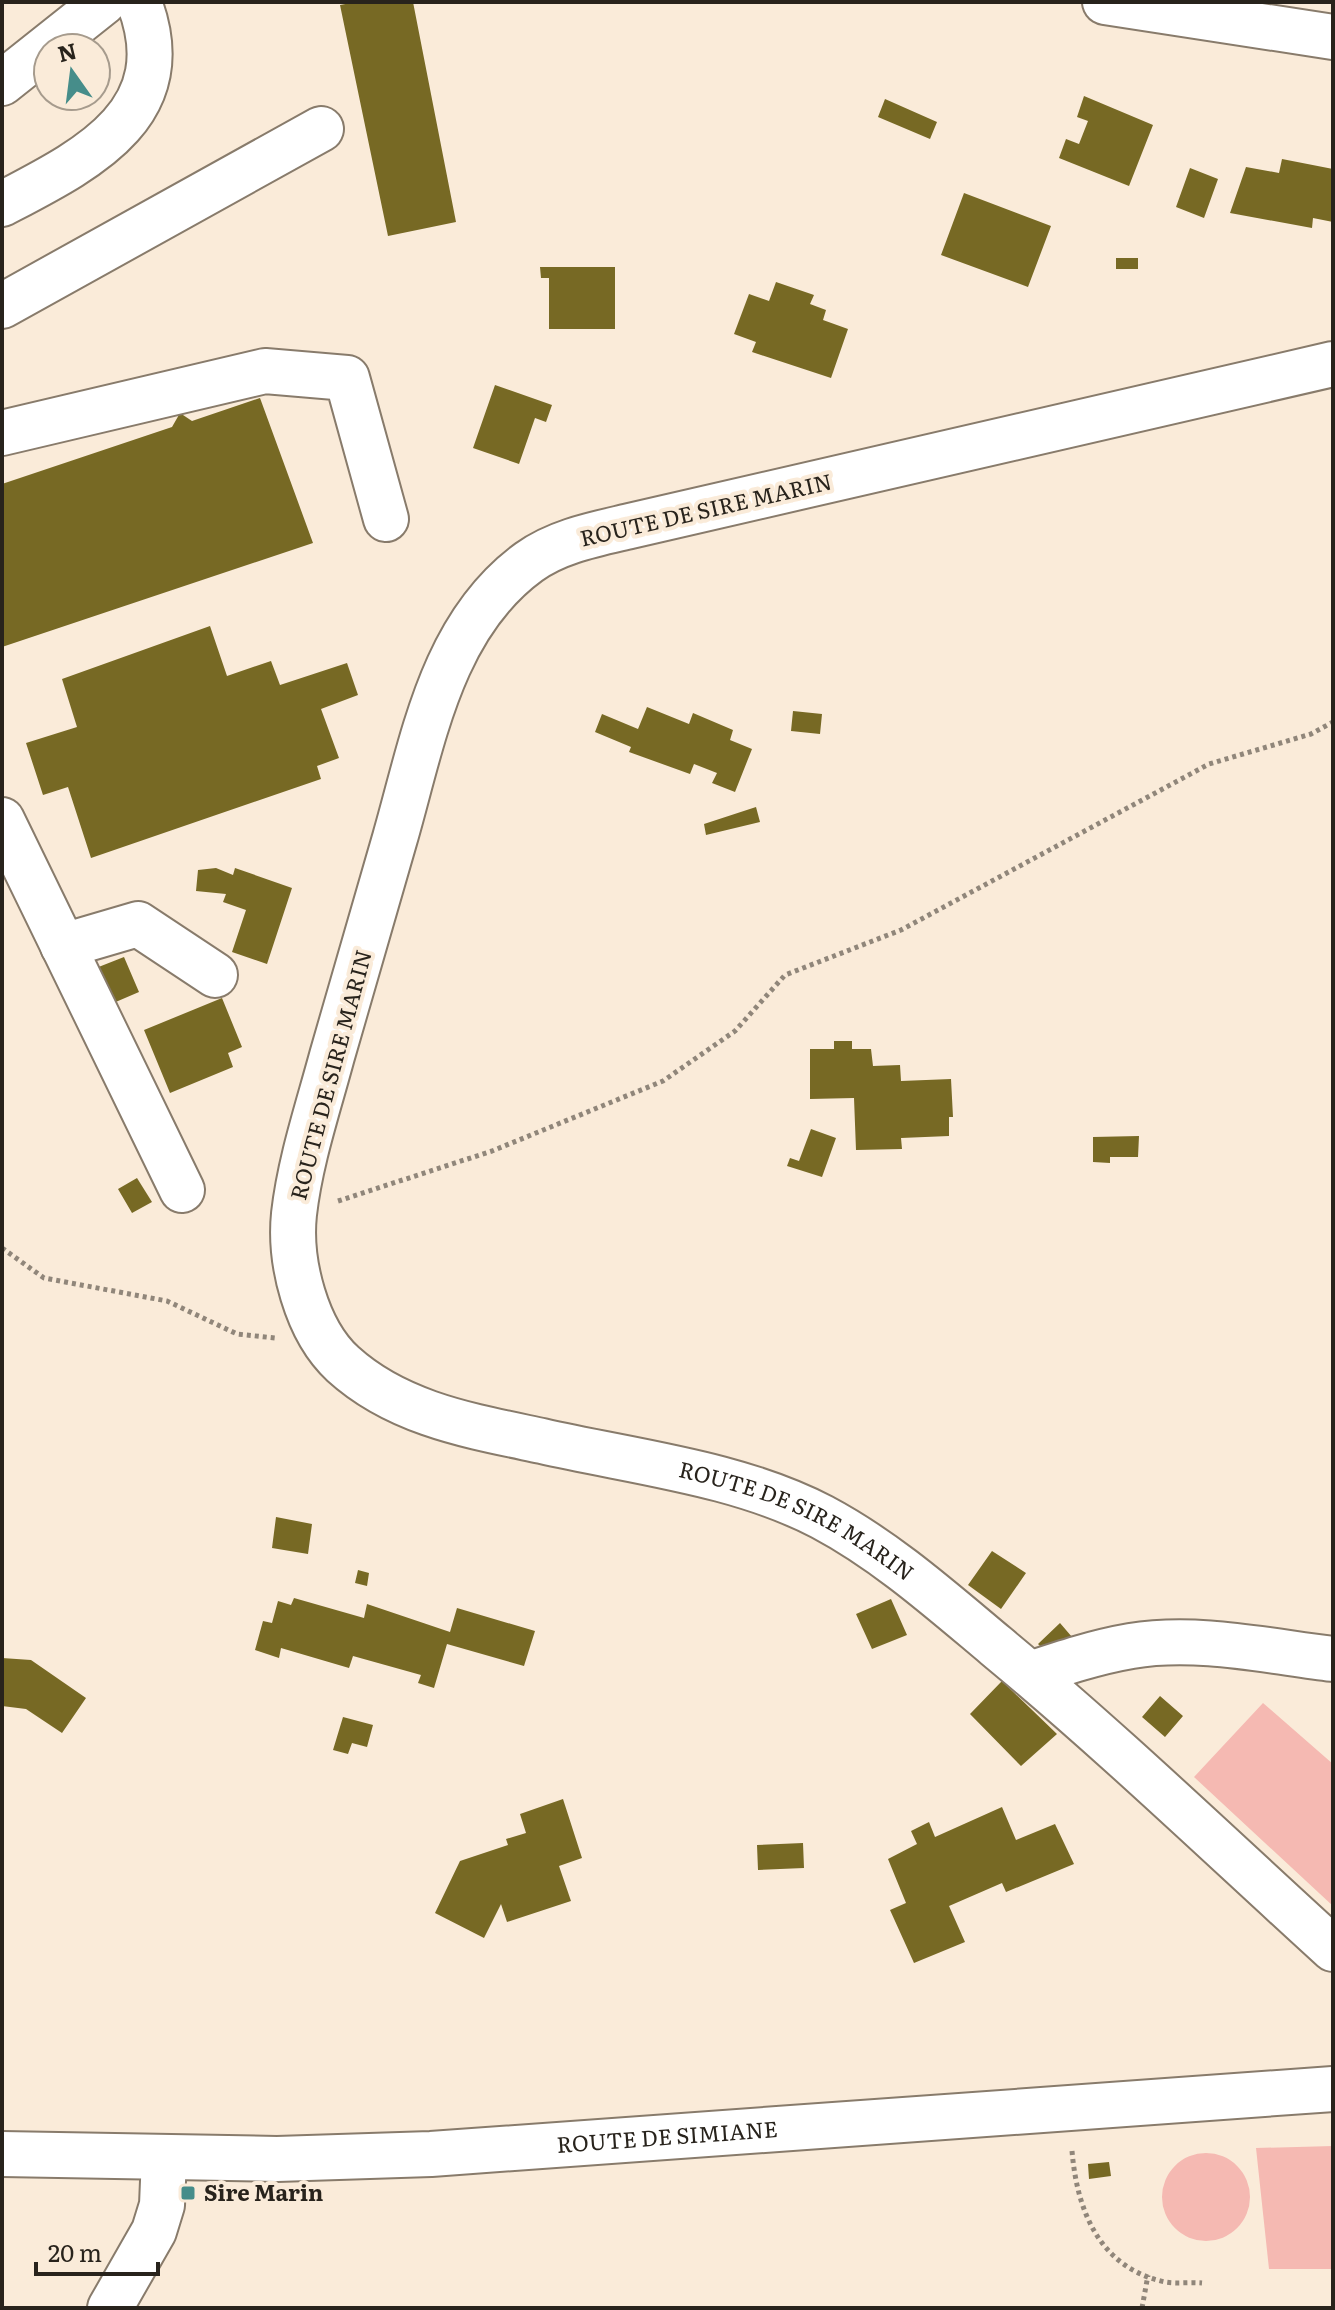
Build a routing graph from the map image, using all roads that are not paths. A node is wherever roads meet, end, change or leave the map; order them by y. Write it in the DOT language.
graph roads {
  1 [pos="104,2"];
  2 [pos="139,2"];
  3 [pos="1105,2"];
  4 [pos="1330,38"];
  5 [pos="2,83"];
  6 [pos="321,129"];
  7 [pos="2,204"];
  8 [pos="2,306"];
  9 [pos="1333,364"];
  10 [pos="2,433"];
  11 [pos="386,519"];
  12 [pos="2,820"];
  13 [pos="63,946"];
  14 [pos="215,975"];
  15 [pos="182,1190"];
  16 [pos="1333,1659"];
  17 [pos="1030,1674"];
  18 [pos="1333,1949"];
  19 [pos="1333,2089"];
  20 [pos="2,2154"];
  21 [pos="164,2157"];
  22 [pos="110,2308"];
  1 -- 5 [label="street"];
  2 -- 7 [label="street"];
  3 -- 4 [label="street"];
  6 -- 8 [label="street"];
  9 -- 17 [label="street, ROUTE DE SIRE MARIN"];
  10 -- 11 [label="street"];
  12 -- 13 [label="street"];
  13 -- 14 [label="street"];
  13 -- 15 [label="street"];
  16 -- 17 [label="street"];
  17 -- 18 [label="street, ROUTE DE SIRE MARIN"];
  19 -- 21 [label="street, ROUTE DE SIMIANE"];
  20 -- 21 [label="street, ROUTE DE SIMIANE"];
  21 -- 22 [label="street"];
}
